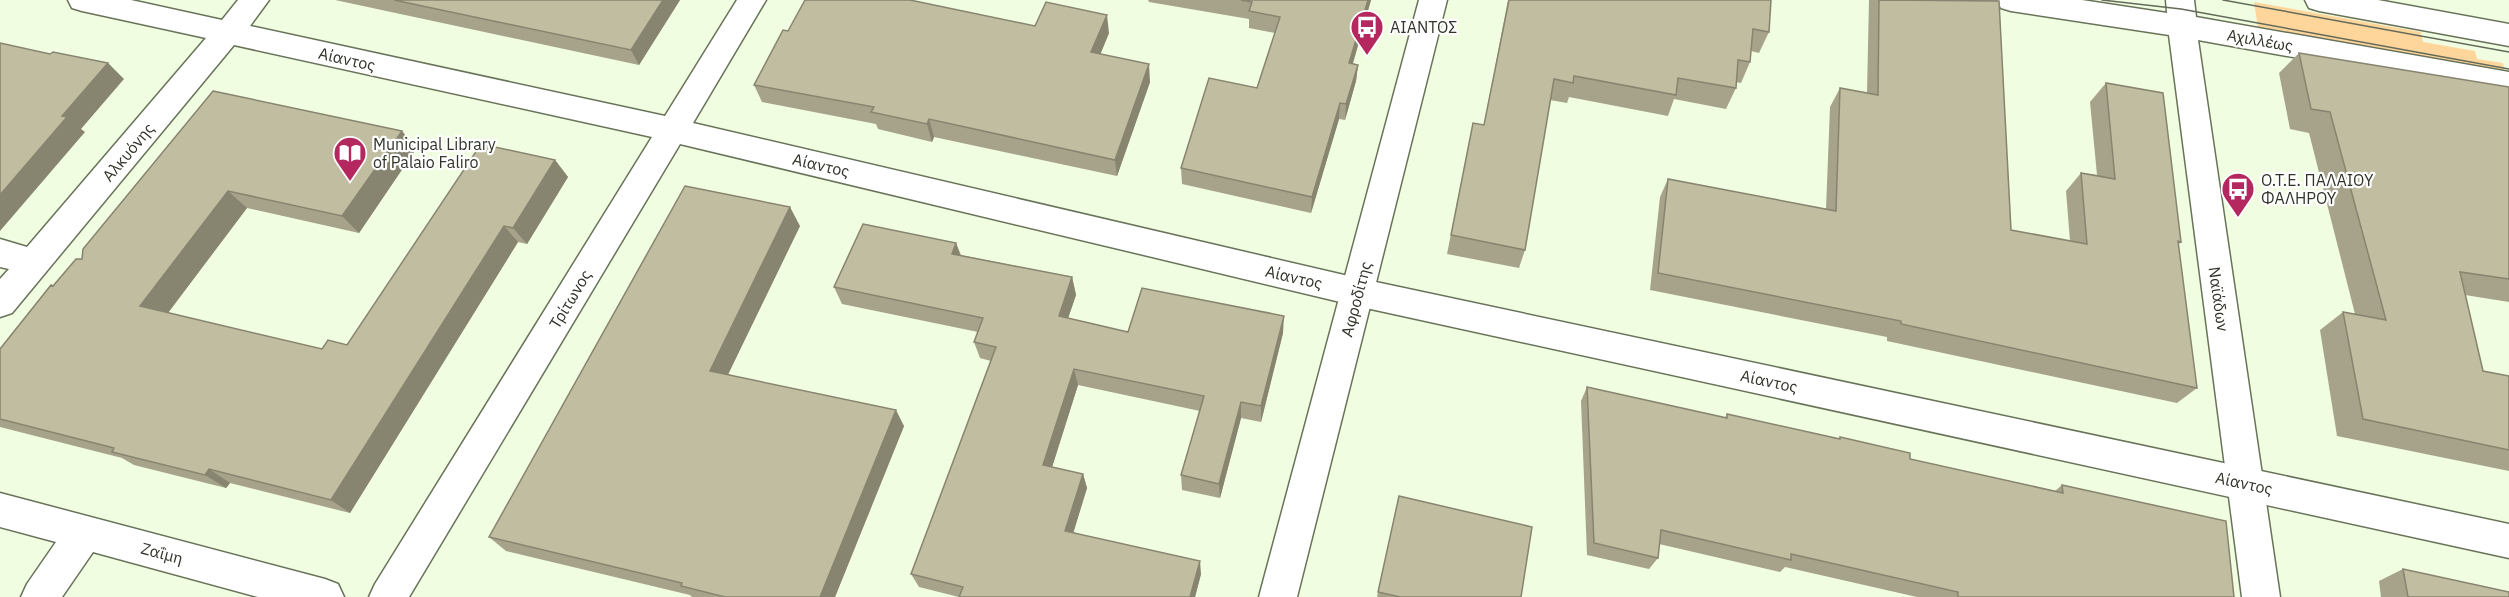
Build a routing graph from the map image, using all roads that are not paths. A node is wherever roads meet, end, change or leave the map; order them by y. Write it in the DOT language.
graph roads {
  1 [pos="82,0"];
  2 [pos="255,0"];
  3 [pos="752,0"];
  4 [pos="1433,0"];
  5 [pos="2011,0"];
  6 [pos="2319,0"];
  7 [pos="2181,13"];
  8 [pos="228,32"];
  9 [pos="2509,35"];
  10 [pos="2509,84"];
  11 [pos="673,130"];
  12 [pos="0,253"];
  13 [pos="34,263"];
  14 [pos="1357,292"];
  15 [pos="0,303"];
  16 [pos="2245,483"];
  17 [pos="0,510"];
  18 [pos="85,532"];
  19 [pos="2509,541"];
  20 [pos="40,597"];
  21 [pos="325,597"];
  22 [pos="388,597"];
  23 [pos="1278,597"];
  24 [pos="2261,597"];
  1 -- 8 [label="street, Αίαντος"];
  2 -- 8 [label="street, Αλκυόνης"];
  3 -- 11 [label="street, Τρίτωνος"];
  4 -- 14 [label="street, Αφροδίτης"];
  5 -- 7 [label="street, Αχιλλέως"];
  6 -- 9 [label="street"];
  7 -- 10 [label="street, Αχιλλέως"];
  7 -- 16 [label="street, Ναϊάδων"];
  8 -- 11 [label="street, Αίαντος"];
  8 -- 13 [label="street, Αλκυόνης"];
  11 -- 14 [label="street, Αίαντος"];
  11 -- 22 [label="street, Τρίτωνος"];
  12 -- 13 [label="street"];
  13 -- 15 [label="street, Αλκυόνης"];
  14 -- 16 [label="street, Αίαντος"];
  14 -- 23 [label="street, Αφροδίτης"];
  16 -- 19 [label="street, Αίαντος"];
  16 -- 24 [label="street, Ναϊάδων"];
  17 -- 18 [label="street, Ζαΐμη"];
  18 -- 20 [label="street"];
  18 -- 21 [label="street, Ζαΐμη"];
}
